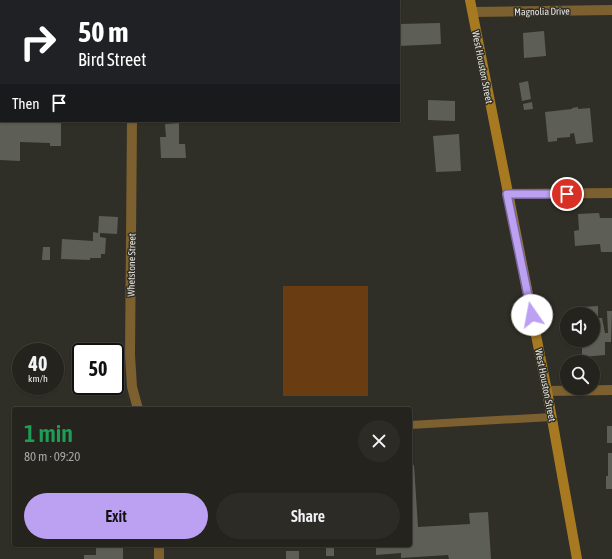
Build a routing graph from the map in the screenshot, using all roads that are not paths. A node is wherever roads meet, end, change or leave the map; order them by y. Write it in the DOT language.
graph roads {
  1 [pos="470,0"];
  2 [pos="612,10"];
  3 [pos="473,12"];
  4 [pos="132,122"];
  5 [pos="612,193"];
  6 [pos="507,194"];
  7 [pos="612,390"];
  8 [pos="547,391"];
  9 [pos="137,407"];
  10 [pos="552,417"];
  11 [pos="412,425"];
  12 [pos="159,547"];
  13 [pos="159,559"];
  14 [pos="577,559"];
  1 -- 3 [label="main road, West Houston Street"];
  2 -- 3 [label="street, Magnolia Drive"];
  3 -- 6 [label="main road, West Houston Street"];
  4 -- 9 [label="street, Whetstone Street"];
  5 -- 6 [label="street"];
  6 -- 8 [label="main road, West Houston Street"];
  7 -- 8 [label="street"];
  8 -- 10 [label="main road, West Houston Street"];
  10 -- 11 [label="lane"];
  10 -- 14 [label="main road, West Houston Street"];
  12 -- 13 [label="street"];
}
